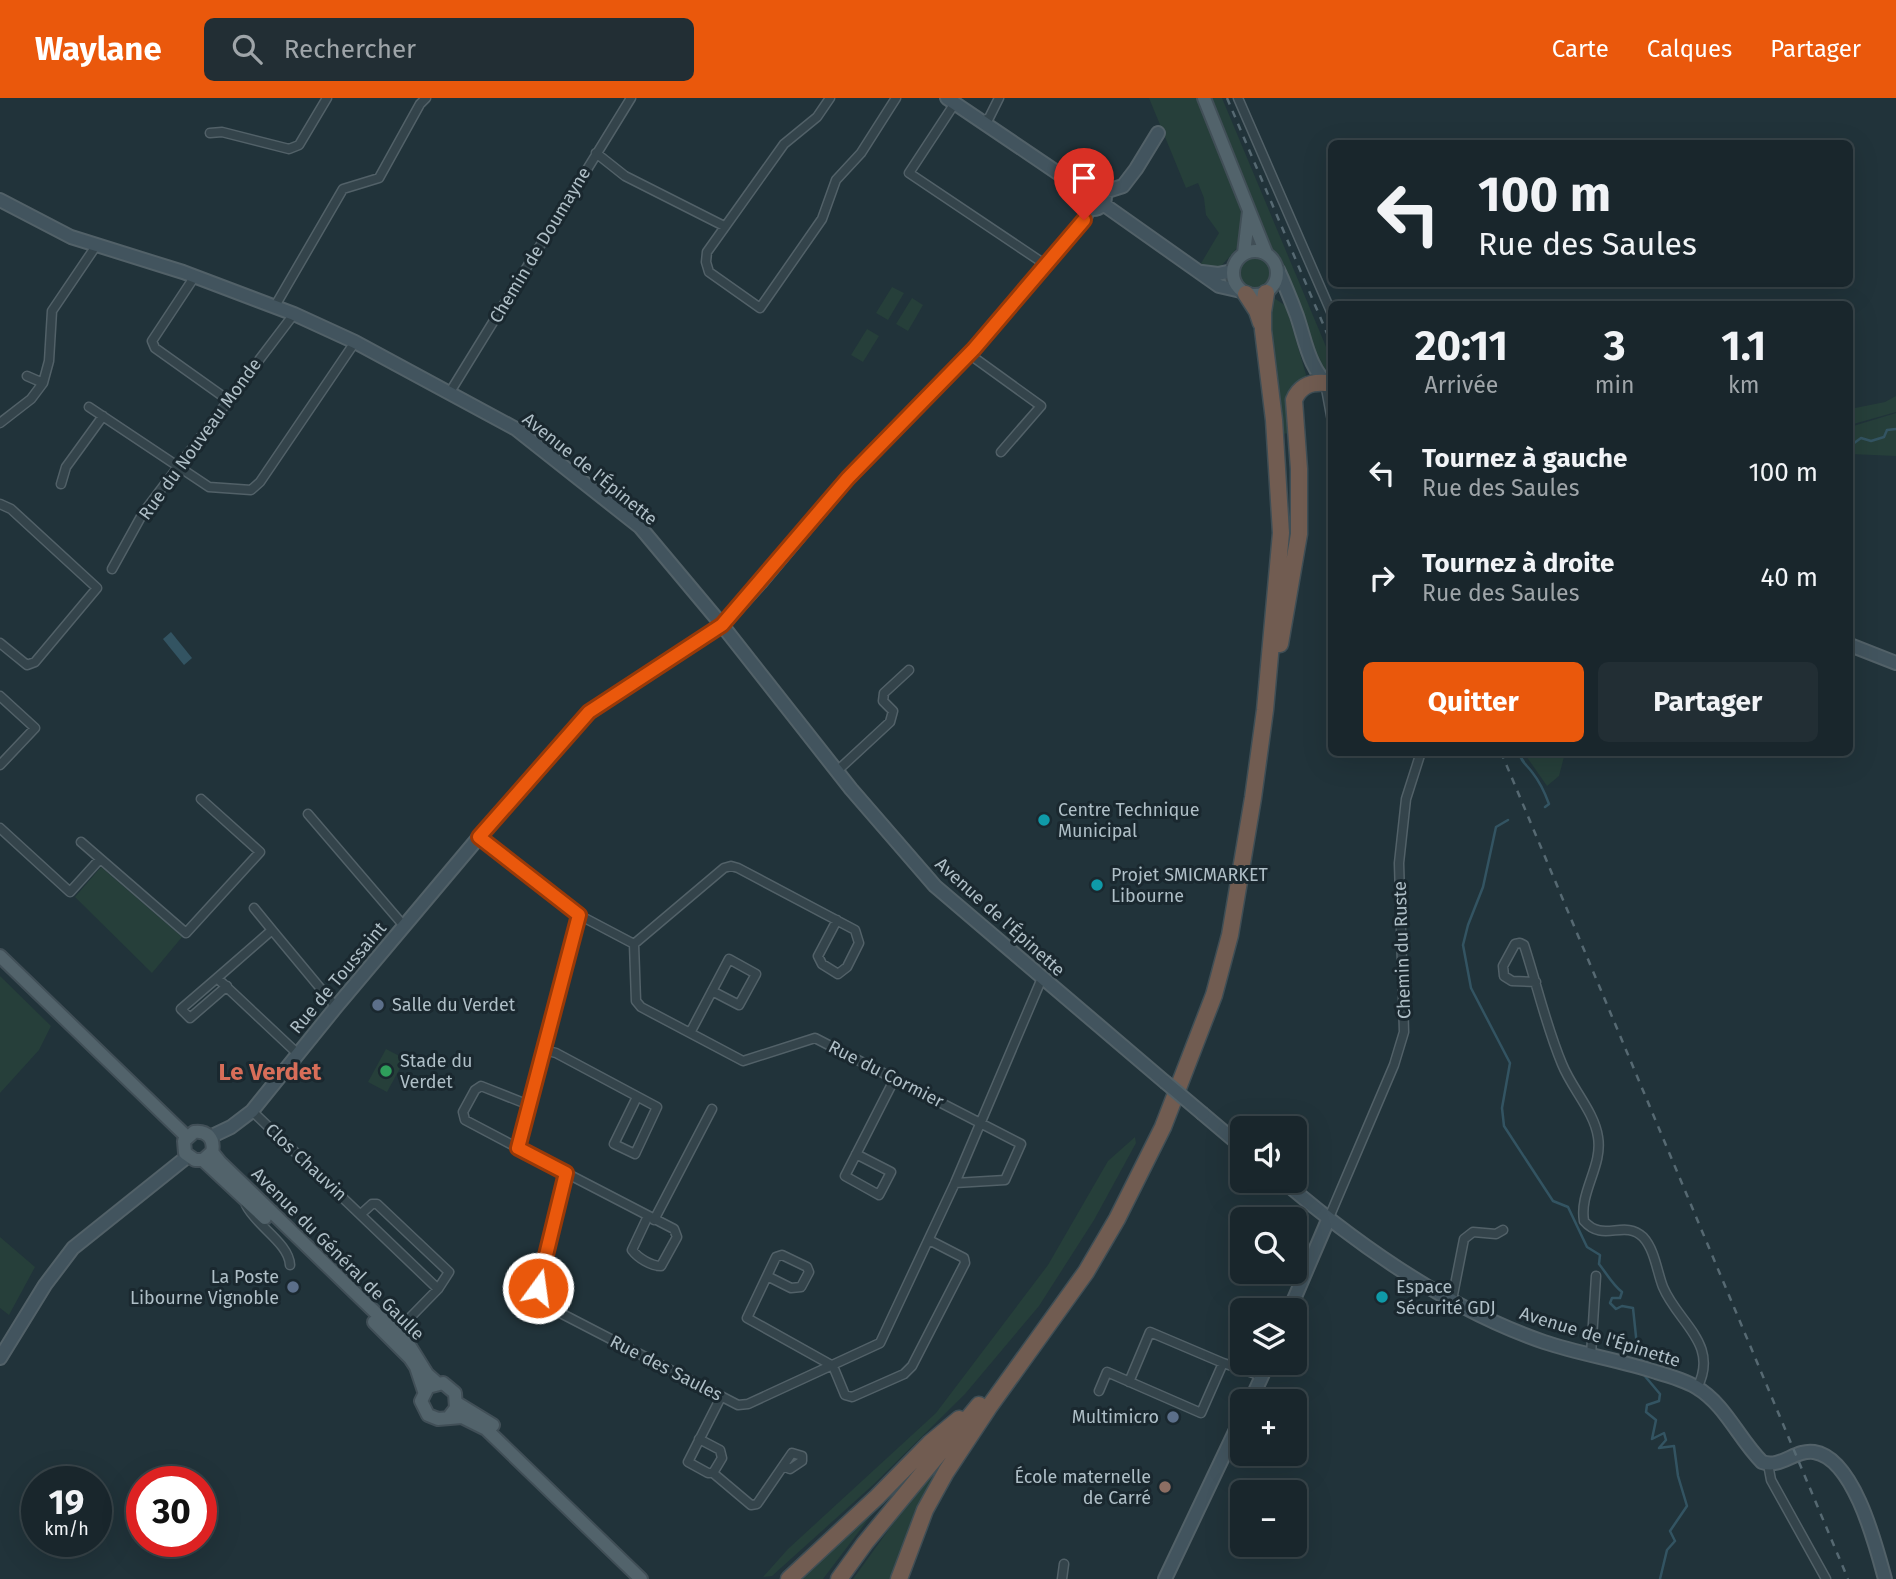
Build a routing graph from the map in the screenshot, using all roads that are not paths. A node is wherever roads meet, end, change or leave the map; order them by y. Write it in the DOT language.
graph roads {
  1 [pos="327,98"];
  2 [pos="631,98"];
  3 [pos="830,98"];
  4 [pos="896,98"];
  5 [pos="999,98"];
  6 [pos="1204,98"];
  7 [pos="1238,98"];
  8 [pos="423,99"];
  9 [pos="951,100"];
  10 [pos="982,121"];
  11 [pos="210,133"];
  12 [pos="1158,133"];
  13 [pos="596,153"];
  14 [pos="1083,190"];
  15 [pos="1104,198"];
  16 [pos="0,200"];
  17 [pos="1089,208"];
  18 [pos="1249,210"];
  19 [pos="724,226"];
  20 [pos="96,246"];
  21 [pos="1244,253"];
  22 [pos="1266,253"];
  23 [pos="1046,265"];
  24 [pos="1278,270"];
  25 [pos="1233,271"];
  26 [pos="1201,272"];
  27 [pos="195,276"];
  28 [pos="1268,292"];
  29 [pos="1244,293"];
  30 [pos="1291,302"];
  31 [pos="1328,305"];
  32 [pos="275,306"];
  33 [pos="294,314"];
  34 [pos="1263,330"];
  35 [pos="355,342"];
  36 [pos="969,354"];
  37 [pos="27,376"];
  38 [pos="43,383"];
  39 [pos="1328,386"];
  40 [pos="450,392"];
  41 [pos="228,400"];
  42 [pos="89,407"];
  43 [pos="103,416"];
  44 [pos="0,423"];
  45 [pos="1001,452"];
  46 [pos="176,467"];
  47 [pos="61,484"];
  48 [pos="0,504"];
  49 [pos="112,569"];
  50 [pos="722,625"];
  51 [pos="0,643"];
  52 [pos="1853,646"];
  53 [pos="1896,663"];
  54 [pos="909,670"];
  55 [pos="0,696"];
  56 [pos="1265,710"];
  57 [pos="1420,756"];
  58 [pos="0,765"];
  59 [pos="837,771"];
  60 [pos="201,799"];
  61 [pos="308,814"];
  62 [pos="0,828"];
  63 [pos="479,837"];
  64 [pos="80,842"];
  65 [pos="100,859"];
  66 [pos="254,908"];
  67 [pos="579,915"];
  68 [pos="837,920"];
  69 [pos="404,926"];
  70 [pos="272,930"];
  71 [pos="634,944"];
  72 [pos="0,956"];
  73 [pos="217,978"];
  74 [pos="1042,978"];
  75 [pos="1536,982"];
  76 [pos="227,986"];
  77 [pos="712,991"];
  78 [pos="336,1007"];
  79 [pos="690,1033"];
  80 [pos="544,1050"];
  81 [pos="299,1054"];
  82 [pos="895,1078"];
  83 [pos="637,1097"];
  84 [pos="529,1105"];
  85 [pos="712,1109"];
  86 [pos="252,1111"];
  87 [pos="979,1122"];
  88 [pos="187,1137"];
  89 [pos="210,1137"];
  90 [pos="1230,1137"];
  91 [pos="518,1148"];
  92 [pos="856,1154"];
  93 [pos="188,1156"];
  94 [pos="207,1156"];
  95 [pos="566,1173"];
  96 [pos="955,1183"];
  97 [pos="1297,1193"];
  98 [pos="243,1196"];
  99 [pos="361,1214"];
  100 [pos="651,1218"];
  101 [pos="1328,1220"];
  102 [pos="1503,1230"];
  103 [pos="929,1240"];
  104 [pos="290,1265"];
  105 [pos="767,1276"];
  106 [pos="1596,1276"];
  107 [pos="438,1289"];
  108 [pos="1295,1298"];
  109 [pos="1452,1300"];
  110 [pos="1054,1314"];
  111 [pos="396,1332"];
  112 [pos="1591,1355"];
  113 [pos="0,1358"];
  114 [pos="1223,1363"];
  115 [pos="833,1366"];
  116 [pos="1262,1376"];
  117 [pos="1129,1381"];
  118 [pos="438,1383"];
  119 [pos="1697,1388"];
  120 [pos="1256,1389"];
  121 [pos="992,1390"];
  122 [pos="424,1391"];
  123 [pos="1099,1391"];
  124 [pos="721,1397"];
  125 [pos="457,1403"];
  126 [pos="449,1417"];
  127 [pos="699,1439"];
  128 [pos="1230,1442"];
  129 [pos="1768,1464"];
  130 [pos="785,1466"];
  131 [pos="713,1473"];
  132 [pos="808,1561"];
  133 [pos="1063,1564"];
  134 [pos="641,1579"];
  135 [pos="652,1579"];
  136 [pos="782,1579"];
  137 [pos="789,1579"];
  138 [pos="839,1579"];
  139 [pos="899,1579"];
  140 [pos="1062,1579"];
  141 [pos="1165,1579"];
  142 [pos="1826,1579"];
  143 [pos="1885,1579"];
  1 -- 11 [label="street"];
  2 -- 13 [label="street, Chemin de Doumayne"];
  3 -- 19 [label="street"];
  4 -- 19 [label="street"];
  5 -- 10 [label="street"];
  6 -- 18 [label="main road"];
  7 -- 31 [label="street"];
  8 -- 32 [label="street"];
  9 -- 10 [label="street"];
  9 -- 23 [label="street"];
  10 -- 14 [label="street"];
  12 -- 15 [label="street"];
  13 -- 19 [label="street"];
  13 -- 40 [label="street, Chemin de Doumayne"];
  14 -- 15 [label="street"];
  14 -- 17 [label="street"];
  15 -- 17 [label="street"];
  15 -- 26 [label="street"];
  16 -- 20 [label="street, Avenue de l'Épinette"];
  17 -- 23 [label="street, Rue de Toussaint"];
  18 -- 21 [label="main road"];
  18 -- 22 [label="main road"];
  20 -- 27 [label="street, Avenue de l'Épinette"];
  20 -- 38 [label="street"];
  21 -- 22 [label="main road"];
  21 -- 25 [label="main road"];
  22 -- 24 [label="main road"];
  23 -- 36 [label="street, Rue de Toussaint"];
  24 -- 28 [label="main road"];
  24 -- 30 [label="street"];
  25 -- 26 [label="street"];
  25 -- 29 [label="main road"];
  26 -- 29 [label="street"];
  27 -- 32 [label="street, Avenue de l'Épinette"];
  27 -- 41 [label="street"];
  28 -- 29 [label="main road"];
  28 -- 30 [label="street"];
  28 -- 34 [label="highway"];
  29 -- 34 [label="highway"];
  30 -- 39 [label="street"];
  32 -- 33 [label="street, Avenue de l'Épinette"];
  33 -- 35 [label="street, Avenue de l'Épinette"];
  33 -- 41 [label="street, Rue du Nouveau Monde"];
  34 -- 56 [label="highway"];
  35 -- 40 [label="street, Avenue de l'Épinette"];
  35 -- 46 [label="street"];
  36 -- 45 [label="street"];
  36 -- 50 [label="street, Rue de Toussaint"];
  37 -- 38 [label="street"];
  38 -- 44 [label="street"];
  39 -- 56 [label="highway"];
  40 -- 50 [label="street, Avenue de l'Épinette"];
  41 -- 46 [label="street, Rue du Nouveau Monde"];
  42 -- 43 [label="street"];
  43 -- 46 [label="street"];
  43 -- 47 [label="street"];
  46 -- 49 [label="street, Rue du Nouveau Monde"];
  48 -- 51 [label="street"];
  50 -- 59 [label="street, Avenue de l'Épinette"];
  50 -- 63 [label="street, Rue de Toussaint"];
  52 -- 53 [label="street"];
  54 -- 59 [label="street"];
  55 -- 58 [label="street"];
  56 -- 110 [label="highway"];
  57 -- 101 [label="street, Chemin du Ruste"];
  59 -- 74 [label="street, Avenue de l'Épinette"];
  60 -- 65 [label="street"];
  61 -- 69 [label="street, Rue de Toussaint"];
  62 -- 65 [label="street"];
  63 -- 67 [label="street"];
  63 -- 69 [label="street, Rue de Toussaint"];
  64 -- 65 [label="street"];
  66 -- 70 [label="street"];
  67 -- 71 [label="street"];
  67 -- 80 [label="street"];
  68 -- 68 [label="street"];
  68 -- 71 [label="street"];
  69 -- 78 [label="street, Rue de Toussaint"];
  70 -- 73 [label="street"];
  70 -- 78 [label="street"];
  71 -- 79 [label="street, Rue du Cormier"];
  72 -- 88 [label="main road"];
  73 -- 76 [label="street"];
  73 -- 76 [label="street"];
  74 -- 87 [label="street, Rue des Saules"];
  74 -- 90 [label="street, Avenue de l'Épinette, bridge"];
  75 -- 75 [label="street"];
  75 -- 119 [label="street"];
  76 -- 81 [label="street"];
  77 -- 77 [label="street"];
  77 -- 79 [label="street"];
  78 -- 81 [label="street, Rue de Toussaint"];
  79 -- 82 [label="street, Rue du Cormier"];
  80 -- 83 [label="street"];
  80 -- 84 [label="street"];
  81 -- 86 [label="street, Rue de Toussaint"];
  82 -- 87 [label="street, Rue du Cormier"];
  82 -- 92 [label="street"];
  83 -- 83 [label="street"];
  84 -- 91 [label="street"];
  84 -- 91 [label="street"];
  85 -- 100 [label="street"];
  86 -- 89 [label="street, Rue de Toussaint"];
  86 -- 99 [label="street, Clos Chauvin"];
  87 -- 96 [label="street, Rue des Saules"];
  87 -- 96 [label="street"];
  88 -- 89 [label="main road"];
  88 -- 93 [label="main road"];
  89 -- 94 [label="main road"];
  91 -- 95 [label="street"];
  92 -- 92 [label="street"];
  93 -- 94 [label="main road, Avenue du Général de Gaulle"];
  93 -- 113 [label="street"];
  94 -- 98 [label="main road, Avenue du Général de Gaulle"];
  94 -- 111 [label="main road, Avenue du Général de Gaulle"];
  95 -- 100 [label="street"];
  95 -- 124 [label="street, Rue des Saules"];
  96 -- 103 [label="street, Rue des Saules"];
  97 -- 101 [label="street, Avenue de l'Épinette"];
  98 -- 104 [label="street"];
  98 -- 122 [label="main road, Avenue du Général de Gaulle"];
  99 -- 107 [label="street, Clos Chauvin"];
  99 -- 107 [label="street, Clos Chauvin"];
  100 -- 100 [label="street"];
  101 -- 108 [label="street"];
  101 -- 109 [label="street, Avenue de l'Épinette"];
  102 -- 109 [label="street"];
  103 -- 115 [label="street, Rue des Saules"];
  103 -- 115 [label="street"];
  105 -- 105 [label="street"];
  105 -- 115 [label="street"];
  106 -- 112 [label="street"];
  107 -- 111 [label="street"];
  109 -- 112 [label="street, Avenue de l'Épinette"];
  110 -- 121 [label="highway"];
  110 -- 139 [label="highway"];
  111 -- 118 [label="main road, Avenue du Général de Gaulle"];
  112 -- 119 [label="street, Avenue de l'Épinette"];
  114 -- 116 [label="street"];
  114 -- 117 [label="street"];
  114 -- 117 [label="street"];
  115 -- 124 [label="street, Rue des Saules"];
  116 -- 120 [label="street"];
  117 -- 123 [label="street"];
  118 -- 122 [label="main road"];
  118 -- 125 [label="main road, Avenue du Général de Gaulle"];
  119 -- 129 [label="street, Avenue de l'Épinette"];
  121 -- 132 [label="highway"];
  121 -- 138 [label="highway"];
  122 -- 126 [label="main road, Avenue du Général de Gaulle"];
  124 -- 127 [label="street"];
  125 -- 126 [label="main road"];
  125 -- 135 [label="main road, Avenue du Général de Gaulle"];
  126 -- 134 [label="main road, Avenue du Général de Gaulle"];
  127 -- 131 [label="street"];
  127 -- 131 [label="street"];
  128 -- 141 [label="street"];
  129 -- 142 [label="street"];
  129 -- 143 [label="street"];
  130 -- 131 [label="street"];
  132 -- 136 [label="highway"];
  132 -- 137 [label="highway"];
  133 -- 140 [label="street"];
}
